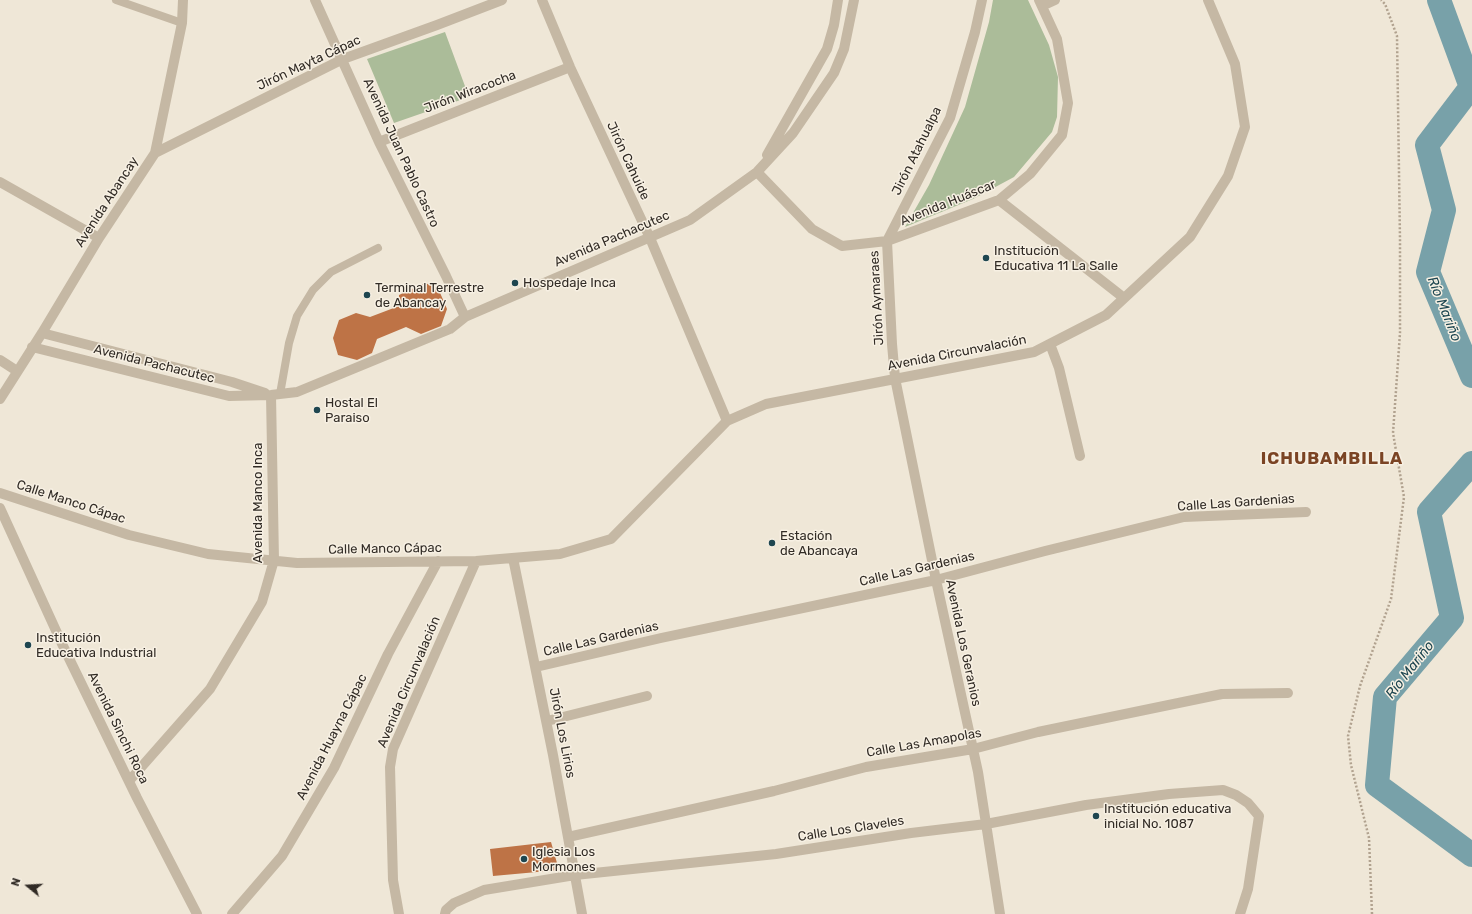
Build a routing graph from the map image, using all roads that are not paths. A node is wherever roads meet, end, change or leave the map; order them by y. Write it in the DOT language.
graph roads {
  1 [pos="116,0"];
  2 [pos="183,0"];
  3 [pos="315,0"];
  4 [pos="502,0"];
  5 [pos="542,0"];
  6 [pos="838,0"];
  7 [pos="854,0"];
  8 [pos="982,0"];
  9 [pos="1054,0"];
  10 [pos="1208,0"];
  11 [pos="1041,3"];
  12 [pos="182,23"];
  13 [pos="343,59"];
  14 [pos="570,67"];
  15 [pos="379,142"];
  16 [pos="155,153"];
  17 [pos="757,172"];
  18 [pos="0,182"];
  19 [pos="999,200"];
  20 [pos="99,238"];
  21 [pos="650,238"];
  22 [pos="887,241"];
  23 [pos="378,248"];
  24 [pos="1124,298"];
  25 [pos="465,317"];
  26 [pos="42,333"];
  27 [pos="1050,344"];
  28 [pos="32,347"];
  29 [pos="0,360"];
  30 [pos="17,371"];
  31 [pos="895,378"];
  32 [pos="275,394"];
  33 [pos="0,398"];
  34 [pos="727,421"];
  35 [pos="1080,456"];
  36 [pos="0,494"];
  37 [pos="0,508"];
  38 [pos="1306,512"];
  39 [pos="513,558"];
  40 [pos="274,560"];
  41 [pos="438,561"];
  42 [pos="476,561"];
  43 [pos="936,580"];
  44 [pos="536,667"];
  45 [pos="1288,693"];
  46 [pos="647,696"];
  47 [pos="547,721"];
  48 [pos="973,749"];
  49 [pos="129,782"];
  50 [pos="986,824"];
  51 [pos="568,837"];
  52 [pos="575,875"];
  53 [pos="197,914"];
  54 [pos="232,914"];
  55 [pos="398,914"];
  56 [pos="445,914"];
  57 [pos="582,914"];
  58 [pos="1000,914"];
  59 [pos="1240,914"];
  1 -- 12 [label="lane"];
  2 -- 12 [label="street, Avenida Abancay"];
  3 -- 13 [label="street, Avenida Juan Pablo Castro"];
  4 -- 13 [label="street, Jirón Mayta Cápac"];
  5 -- 14 [label="street, Jirón Cahuide"];
  6 -- 17 [label="street, Avenida Pachacutec"];
  7 -- 17 [label="street, Avenida Pachacutec"];
  8 -- 22 [label="street, Jirón Atahualpa"];
  9 -- 11 [label="street"];
  10 -- 24 [label="street, Avenida Circunvalación"];
  11 -- 19 [label="street, Avenida Huáscar"];
  12 -- 16 [label="street, Avenida Abancay"];
  13 -- 15 [label="street, Avenida Juan Pablo Castro"];
  13 -- 16 [label="street, Jirón Mayta Cápac"];
  14 -- 15 [label="street, Jirón Wiracocha"];
  14 -- 21 [label="street, Jirón Cahuide"];
  15 -- 25 [label="street, Avenida Juan Pablo Castro"];
  16 -- 20 [label="street, Avenida Abancay"];
  17 -- 21 [label="street, Avenida Pachacutec"];
  17 -- 22 [label="street, Avenida Huáscar"];
  18 -- 20 [label="street"];
  19 -- 22 [label="street, Avenida Huáscar"];
  19 -- 24 [label="street"];
  20 -- 26 [label="street, Avenida Abancay"];
  21 -- 25 [label="street, Avenida Pachacutec"];
  21 -- 34 [label="street, Jirón Cahuide"];
  22 -- 31 [label="street, Jirón Aymaraes"];
  23 -- 32 [label="lane"];
  24 -- 27 [label="street, Avenida Circunvalación"];
  25 -- 32 [label="street, Avenida Pachacutec"];
  26 -- 28 [label="street, Avenida Abancay"];
  26 -- 32 [label="street, Avenida Pachacutec"];
  27 -- 31 [label="street, Avenida Circunvalación"];
  27 -- 35 [label="street"];
  28 -- 30 [label="street, Avenida Abancay"];
  28 -- 32 [label="street, Avenida Pachacutec"];
  29 -- 30 [label="street"];
  30 -- 33 [label="street, Avenida Abancay"];
  31 -- 34 [label="street, Avenida Circunvalación"];
  31 -- 43 [label="street, Avenida Los Geranios"];
  32 -- 40 [label="street, Avenida Manco Inca"];
  34 -- 39 [label="street, Calle Manco Cápac"];
  36 -- 40 [label="street, Calle Manco Cápac"];
  37 -- 49 [label="street, Avenida Sinchi Roca"];
  38 -- 43 [label="street, Calle Las Gardenias"];
  39 -- 42 [label="street, Calle Manco Cápac"];
  39 -- 44 [label="street, Jirón Los Lirios"];
  40 -- 41 [label="street, Calle Manco Cápac"];
  40 -- 49 [label="street, Avenida Manco Inca"];
  41 -- 42 [label="street, Calle Manco Cápac"];
  41 -- 54 [label="street, Avenida Huayna Cápac"];
  42 -- 55 [label="street, Avenida Circunvalación"];
  43 -- 44 [label="street, Calle Las Gardenias"];
  43 -- 48 [label="street, Avenida Los Geranios"];
  44 -- 47 [label="street, Jirón Los Lirios"];
  45 -- 48 [label="street, Calle Las Amapolas"];
  46 -- 47 [label="street"];
  47 -- 51 [label="street, Jirón Los Lirios"];
  48 -- 50 [label="street, Avenida Los Geranios"];
  48 -- 51 [label="street, Calle Las Amapolas"];
  49 -- 53 [label="street, Avenida Sinchi Roca"];
  50 -- 52 [label="street, Calle Los Claveles"];
  50 -- 58 [label="street, Avenida Los Geranios"];
  50 -- 59 [label="street, Calle Los Claveles"];
  51 -- 52 [label="street, Jirón Los Lirios"];
  52 -- 56 [label="street, Calle Los Claveles"];
  52 -- 57 [label="street, Jirón Los Lirios"];
}
